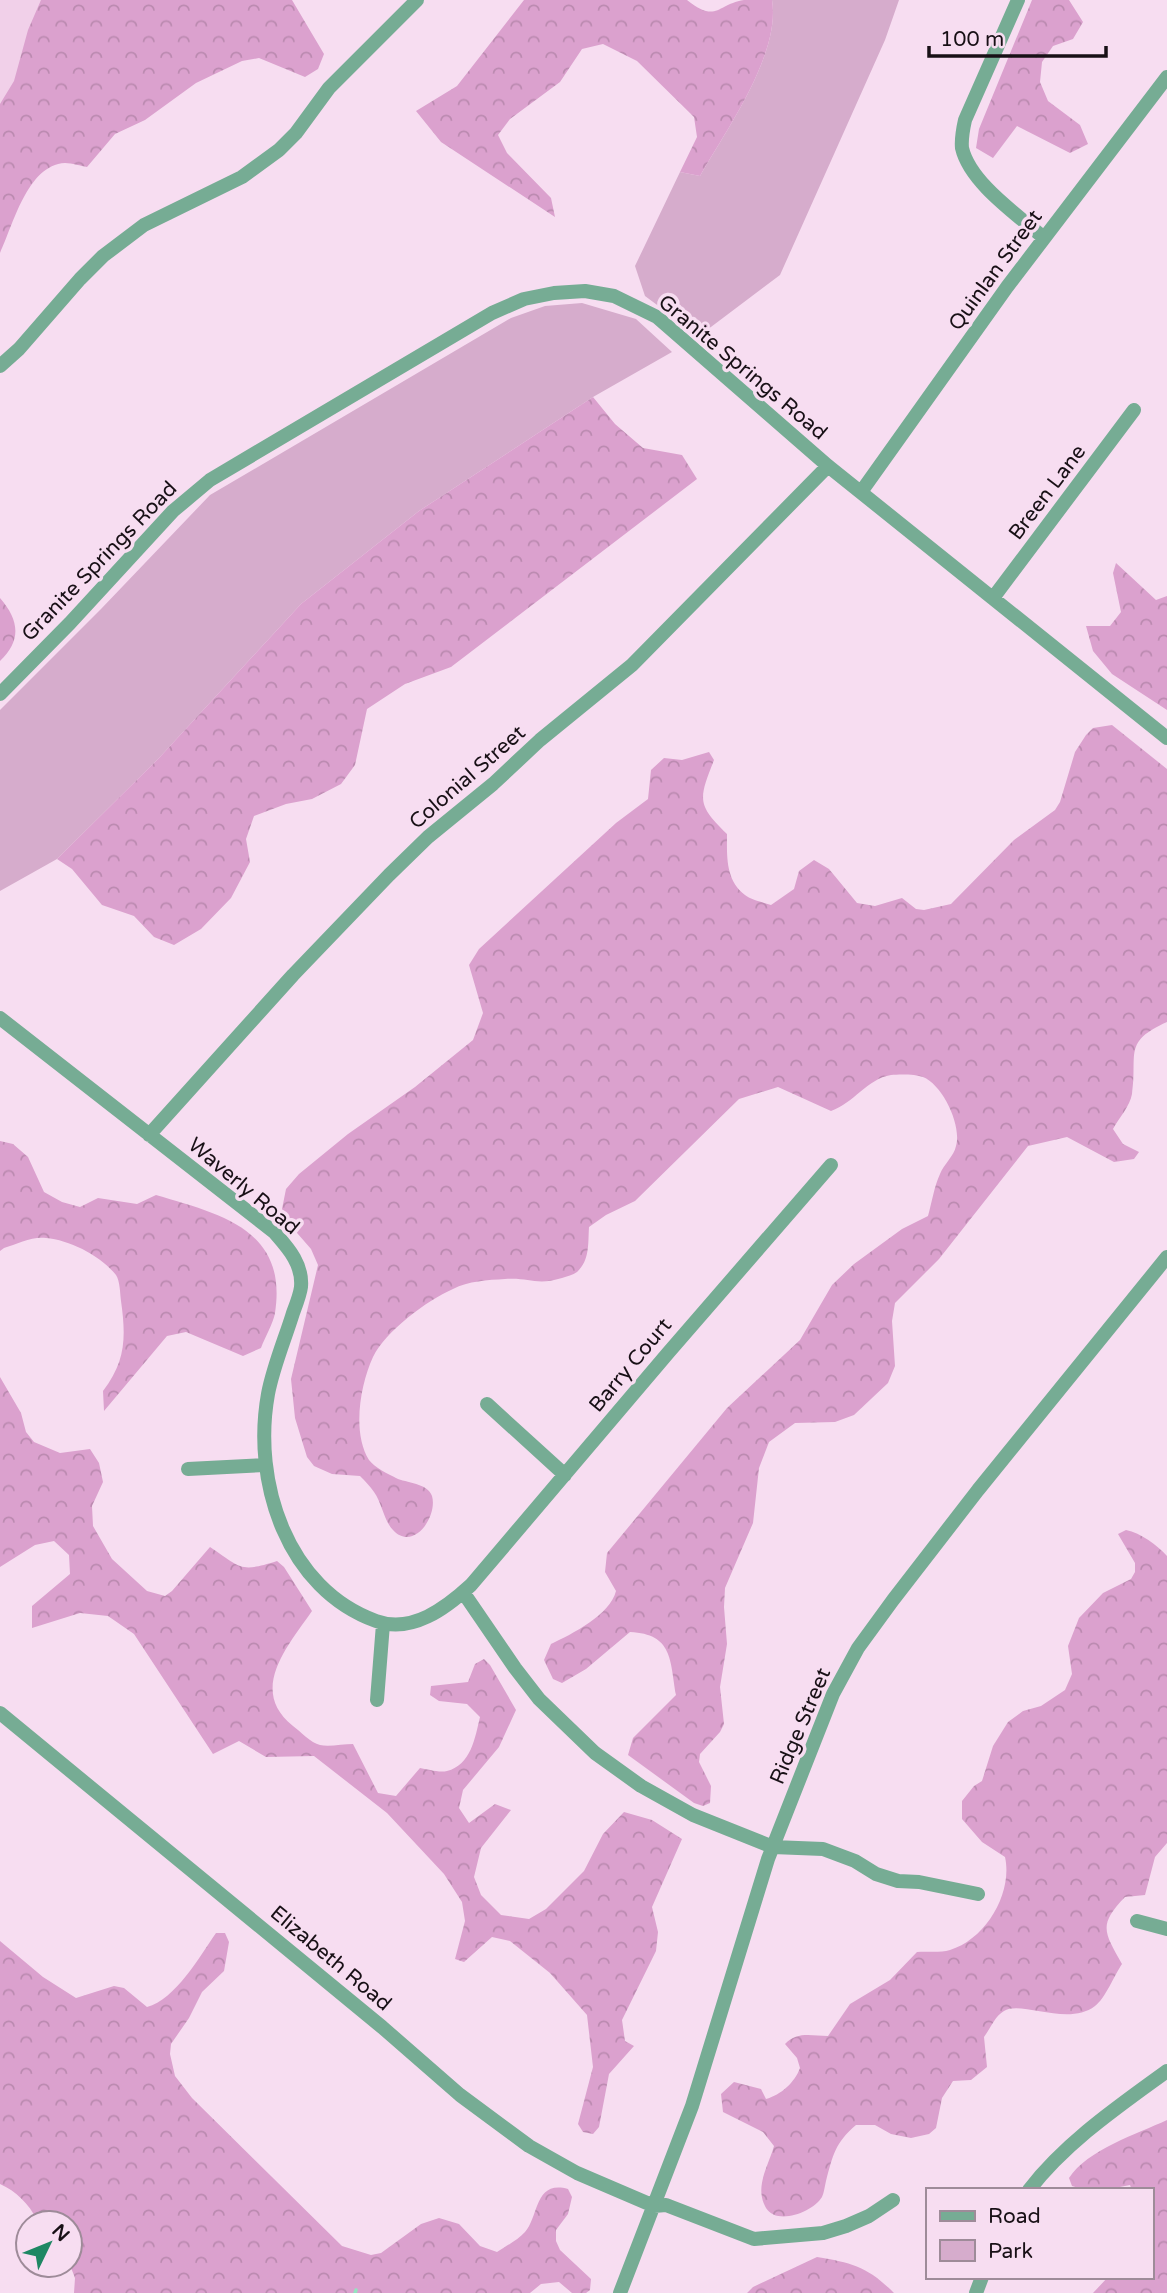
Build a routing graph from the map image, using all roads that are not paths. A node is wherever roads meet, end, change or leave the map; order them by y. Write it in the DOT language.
graph roads {
  1 [pos="417,0"];
  2 [pos="1018,0"];
  3 [pos="1167,76"];
  4 [pos="1044,238"];
  5 [pos="0,366"];
  6 [pos="1133,410"];
  7 [pos="828,466"];
  8 [pos="861,492"];
  9 [pos="993,598"];
  10 [pos="0,694"];
  11 [pos="1167,738"];
  12 [pos="0,1018"];
  13 [pos="149,1135"];
  14 [pos="831,1166"];
  15 [pos="1167,1257"];
  16 [pos="487,1404"];
  17 [pos="265,1465"];
  18 [pos="188,1469"];
  19 [pos="565,1475"];
  20 [pos="463,1592"];
  21 [pos="383,1624"];
  22 [pos="377,1700"];
  23 [pos="0,1713"];
  24 [pos="773,1847"];
  25 [pos="978,1894"];
  26 [pos="1137,1921"];
  27 [pos="1167,1929"];
  28 [pos="1167,2071"];
  29 [pos="1030,2188"];
  30 [pos="893,2200"];
  31 [pos="654,2206"];
  32 [pos="620,2293"];
  1 -- 5 [label="street"];
  2 -- 4 [label="street"];
  3 -- 4 [label="street, Quinlan Street"];
  4 -- 8 [label="street, Quinlan Street"];
  6 -- 9 [label="street, Breen Lane"];
  7 -- 8 [label="street, Granite Springs Road"];
  7 -- 10 [label="street, Granite Springs Road"];
  7 -- 13 [label="street, Colonial Street"];
  8 -- 9 [label="street, Granite Springs Road"];
  9 -- 11 [label="street, Granite Springs Road"];
  12 -- 13 [label="street, Waverly Road"];
  13 -- 17 [label="street, Waverly Road"];
  14 -- 19 [label="street, Barry Court"];
  15 -- 24 [label="street, Ridge Street"];
  16 -- 19 [label="street"];
  17 -- 18 [label="street"];
  17 -- 21 [label="street, Waverly Road"];
  19 -- 20 [label="street, Barry Court"];
  20 -- 21 [label="street"];
  20 -- 24 [label="street"];
  21 -- 22 [label="street"];
  23 -- 31 [label="street, Elizabeth Road"];
  24 -- 25 [label="street"];
  24 -- 31 [label="street, Ridge Street"];
  26 -- 27 [label="street"];
  28 -- 29 [label="street"];
  30 -- 31 [label="street, Elizabeth Road"];
  31 -- 32 [label="street, Ridge Street"];
}
